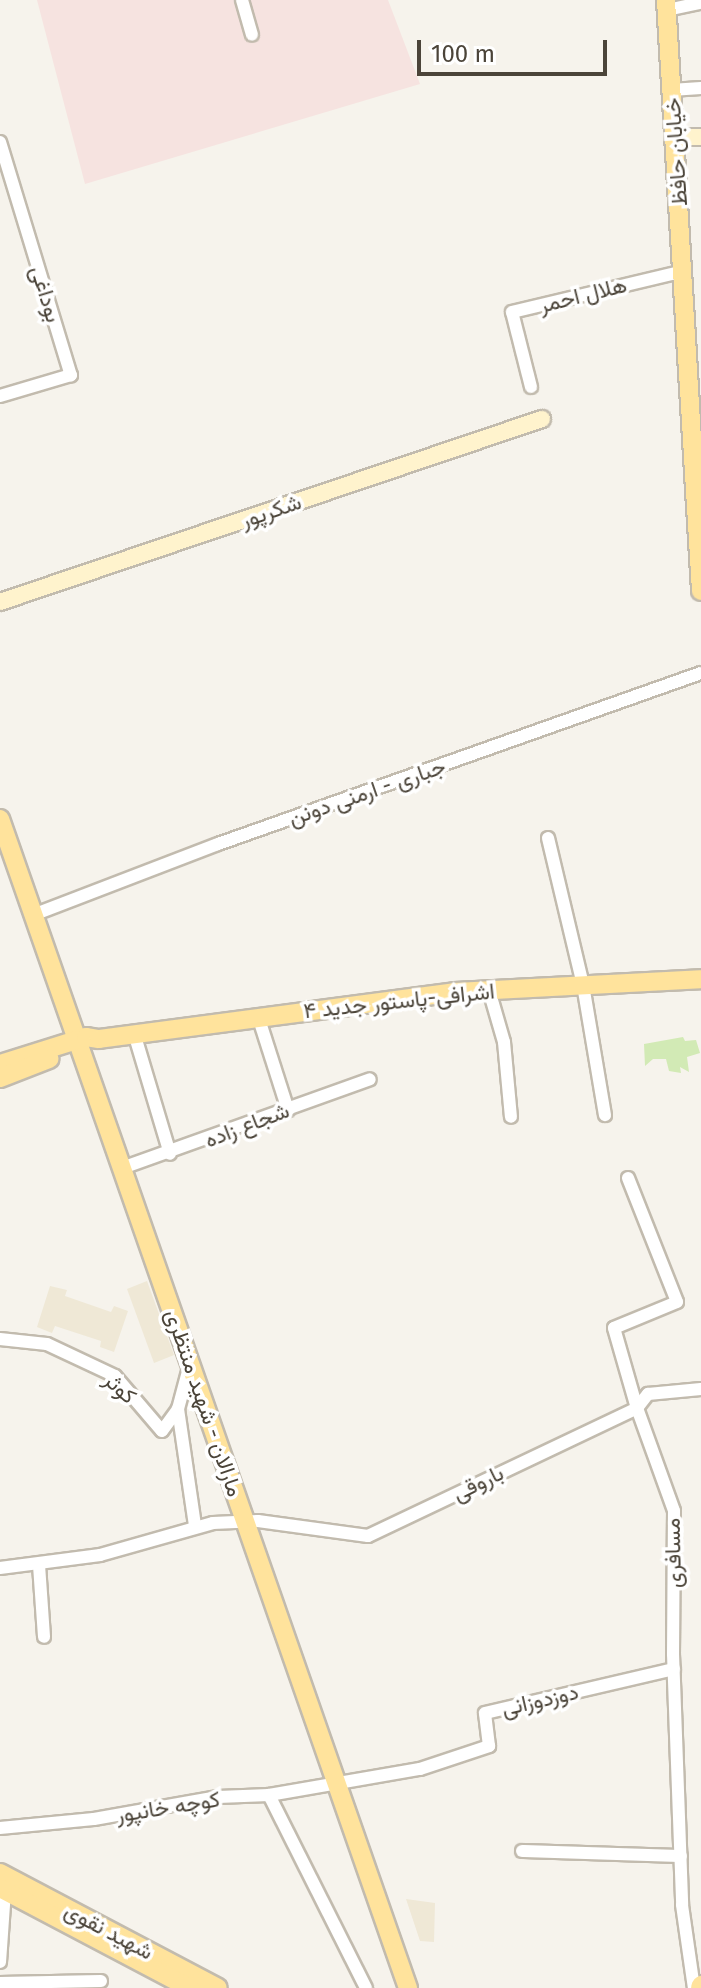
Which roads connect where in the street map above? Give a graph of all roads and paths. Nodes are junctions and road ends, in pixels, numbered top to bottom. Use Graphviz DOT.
graph roads {
  1 [pos="242,0"];
  2 [pos="701,3"];
  3 [pos="666,5"];
  4 [pos="252,35"];
  5 [pos="701,88"];
  6 [pos="671,90"];
  7 [pos="674,137"];
  8 [pos="701,137"];
  9 [pos="0,142"];
  10 [pos="684,271"];
  11 [pos="531,387"];
  12 [pos="0,396"];
  13 [pos="542,419"];
  14 [pos="701,591"];
  15 [pos="0,602"];
  16 [pos="701,673"];
  17 [pos="0,819"];
  18 [pos="548,838"];
  19 [pos="33,915"];
  20 [pos="701,979"];
  21 [pos="583,985"];
  22 [pos="489,990"];
  23 [pos="258,1016"];
  24 [pos="134,1033"];
  25 [pos="78,1043"];
  26 [pos="0,1064"];
  27 [pos="0,1078"];
  28 [pos="370,1079"];
  29 [pos="288,1110"];
  30 [pos="605,1115"];
  31 [pos="511,1117"];
  32 [pos="170,1154"];
  33 [pos="122,1168"];
  34 [pos="628,1178"];
  35 [pos="0,1339"];
  36 [pos="190,1364"];
  37 [pos="701,1389"];
  38 [pos="637,1408"];
  39 [pos="178,1409"];
  40 [pos="245,1522"];
  41 [pos="195,1526"];
  42 [pos="39,1565"];
  43 [pos="0,1568"];
  44 [pos="44,1637"];
  45 [pos="674,1669"];
  46 [pos="343,1784"];
  47 [pos="269,1795"];
  48 [pos="0,1828"];
  49 [pos="522,1851"];
  50 [pos="681,1856"];
  51 [pos="2,1884"];
  52 [pos="0,1962"];
  53 [pos="101,1981"];
  54 [pos="0,1983"];
  55 [pos="190,1988"];
  56 [pos="218,1988"];
  57 [pos="366,1988"];
  58 [pos="408,1988"];
  59 [pos="694,1988"];
  1 -- 4 [label="street"];
  2 -- 3 [label="street"];
  3 -- 6 [label="main road, خیابان حافظ"];
  5 -- 6 [label="street"];
  6 -- 7 [label="main road, خیابان حافظ"];
  7 -- 8 [label="street"];
  7 -- 10 [label="main road, خیابان حافظ"];
  9 -- 12 [label="street, بوداغی"];
  10 -- 11 [label="street, هلال احمر"];
  10 -- 14 [label="main road, خیابان حافظ"];
  13 -- 15 [label="street, شکرپور"];
  16 -- 19 [label="street, جباری - ارمنی دونن"];
  17 -- 19 [label="main road, مارالان - شهید منتظری"];
  18 -- 21 [label="street"];
  19 -- 25 [label="main road, مارالان - شهید منتظری"];
  20 -- 21 [label="main road, اشرافی-پاستور جدید ۴"];
  21 -- 22 [label="main road, اشرافی-پاستور جدید ۴"];
  21 -- 30 [label="street"];
  22 -- 23 [label="main road, اشرافی-پاستور جدید ۴"];
  22 -- 31 [label="street"];
  23 -- 24 [label="main road, اشرافی-پاستور جدید ۴"];
  23 -- 29 [label="street"];
  24 -- 25 [label="main road, اشرافی-پاستور جدید ۴"];
  24 -- 32 [label="street"];
  25 -- 26 [label="main road"];
  25 -- 27 [label="main road"];
  25 -- 33 [label="main road, مارالان - شهید منتظری"];
  28 -- 29 [label="street, شجاع زاده"];
  29 -- 32 [label="street, شجاع زاده"];
  32 -- 33 [label="street, شجاع زاده"];
  33 -- 36 [label="main road, مارالان - شهید منتظری"];
  34 -- 38 [label="street, مسافری"];
  35 -- 39 [label="street, کوثر"];
  36 -- 39 [label="street"];
  36 -- 40 [label="main road, مارالان - شهید منتظری"];
  37 -- 38 [label="street, باروقی"];
  38 -- 40 [label="street, باروقی"];
  38 -- 45 [label="street, مسافری"];
  39 -- 41 [label="street"];
  40 -- 41 [label="street, باروقی"];
  40 -- 46 [label="main road, مارالان - شهید منتظری"];
  41 -- 42 [label="street, باروقی"];
  42 -- 43 [label="street, باروقی"];
  42 -- 44 [label="street"];
  45 -- 46 [label="street, دوزدوزانی"];
  45 -- 50 [label="street, مسافری"];
  46 -- 47 [label="street, کوچه خانپور"];
  46 -- 58 [label="main road, مارالان - شهید منتظری"];
  47 -- 48 [label="street, کوچه خانپور"];
  47 -- 57 [label="street"];
  49 -- 50 [label="street"];
  50 -- 59 [label="street, مسافری"];
  51 -- 52 [label="street"];
  51 -- 55 [label="main road, شهید نقوی"];
  51 -- 56 [label="main road, شهید نقوی"];
  53 -- 54 [label="street"];
}
